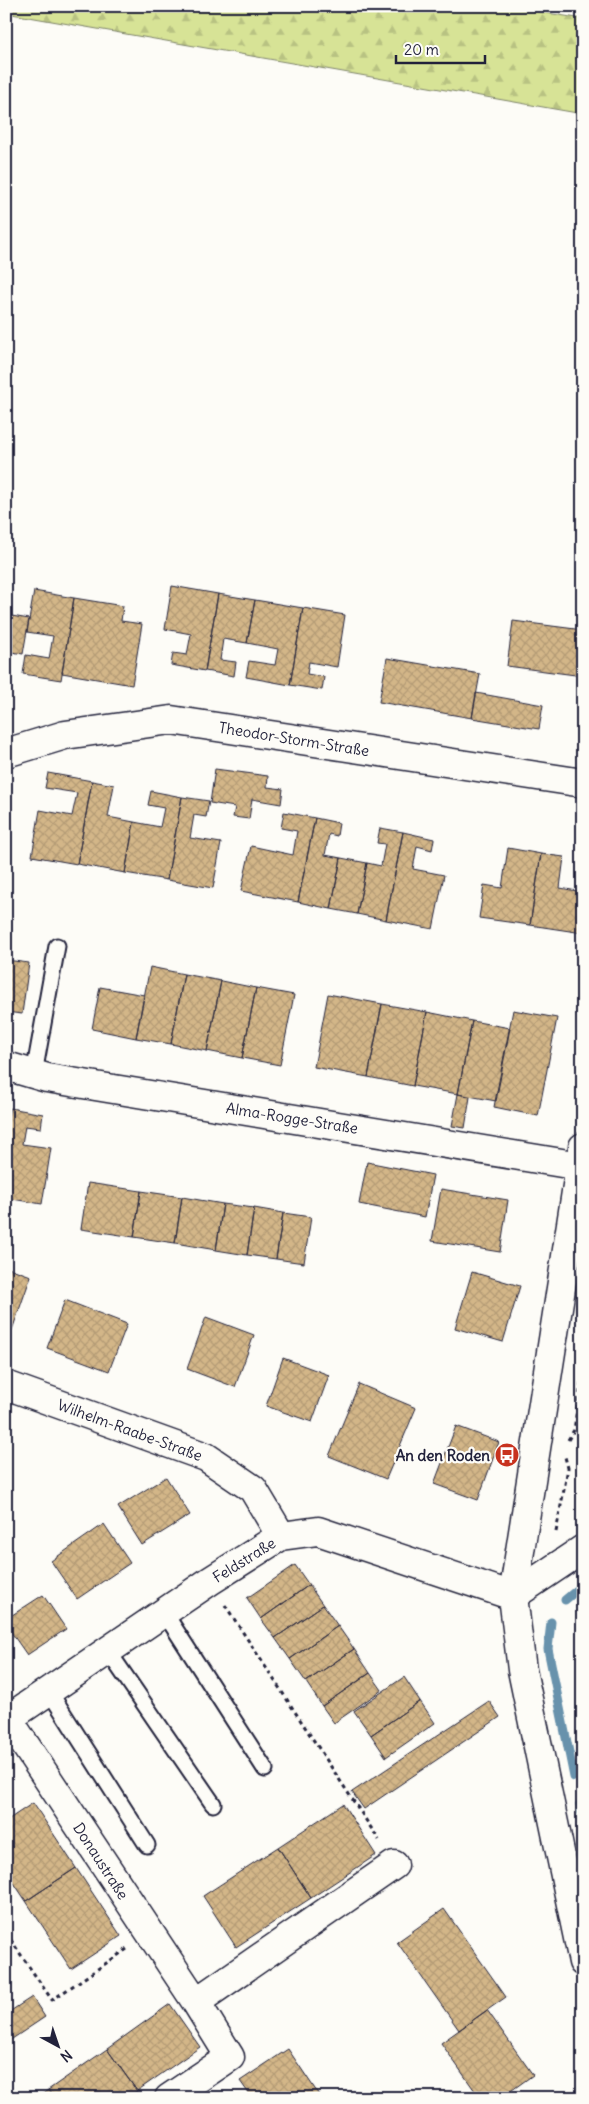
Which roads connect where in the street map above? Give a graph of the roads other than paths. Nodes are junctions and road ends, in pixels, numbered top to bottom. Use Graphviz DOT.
graph roads {
  1 [pos="6,753"];
  2 [pos="583,783"];
  3 [pos="57,946"];
  4 [pos="6,1066"];
  5 [pos="34,1074"];
  6 [pos="581,1156"];
  7 [pos="6,1385"];
  8 [pos="281,1536"];
  9 [pos="583,1549"];
  10 [pos="513,1596"];
  11 [pos="164,1612"];
  12 [pos="108,1651"];
  13 [pos="49,1691"];
  14 [pos="7,1720"];
  15 [pos="266,1769"];
  16 [pos="213,1804"];
  17 [pos="147,1845"];
  18 [pos="394,1865"];
  19 [pos="583,1962"];
  20 [pos="196,2002"];
  21 [pos="169,2098"];
  1 -- 2 [label="street, Theodor-Storm-Straße"];
  3 -- 5 [label="lane"];
  4 -- 5 [label="street, Alma-Rogge-Straße"];
  5 -- 6 [label="street, Alma-Rogge-Straße"];
  6 -- 10 [label="street"];
  7 -- 8 [label="street, Wilhelm-Raabe-Straße"];
  8 -- 10 [label="street, Feldstraße"];
  8 -- 11 [label="street, Feldstraße"];
  9 -- 10 [label="street"];
  10 -- 19 [label="street"];
  11 -- 12 [label="street, Feldstraße"];
  11 -- 15 [label="lane"];
  12 -- 13 [label="street, Feldstraße"];
  12 -- 16 [label="lane"];
  13 -- 14 [label="street, Feldstraße"];
  13 -- 17 [label="lane"];
  14 -- 20 [label="street, Donaustraße"];
  18 -- 20 [label="street"];
  20 -- 21 [label="street, Donaustraße"];
}
